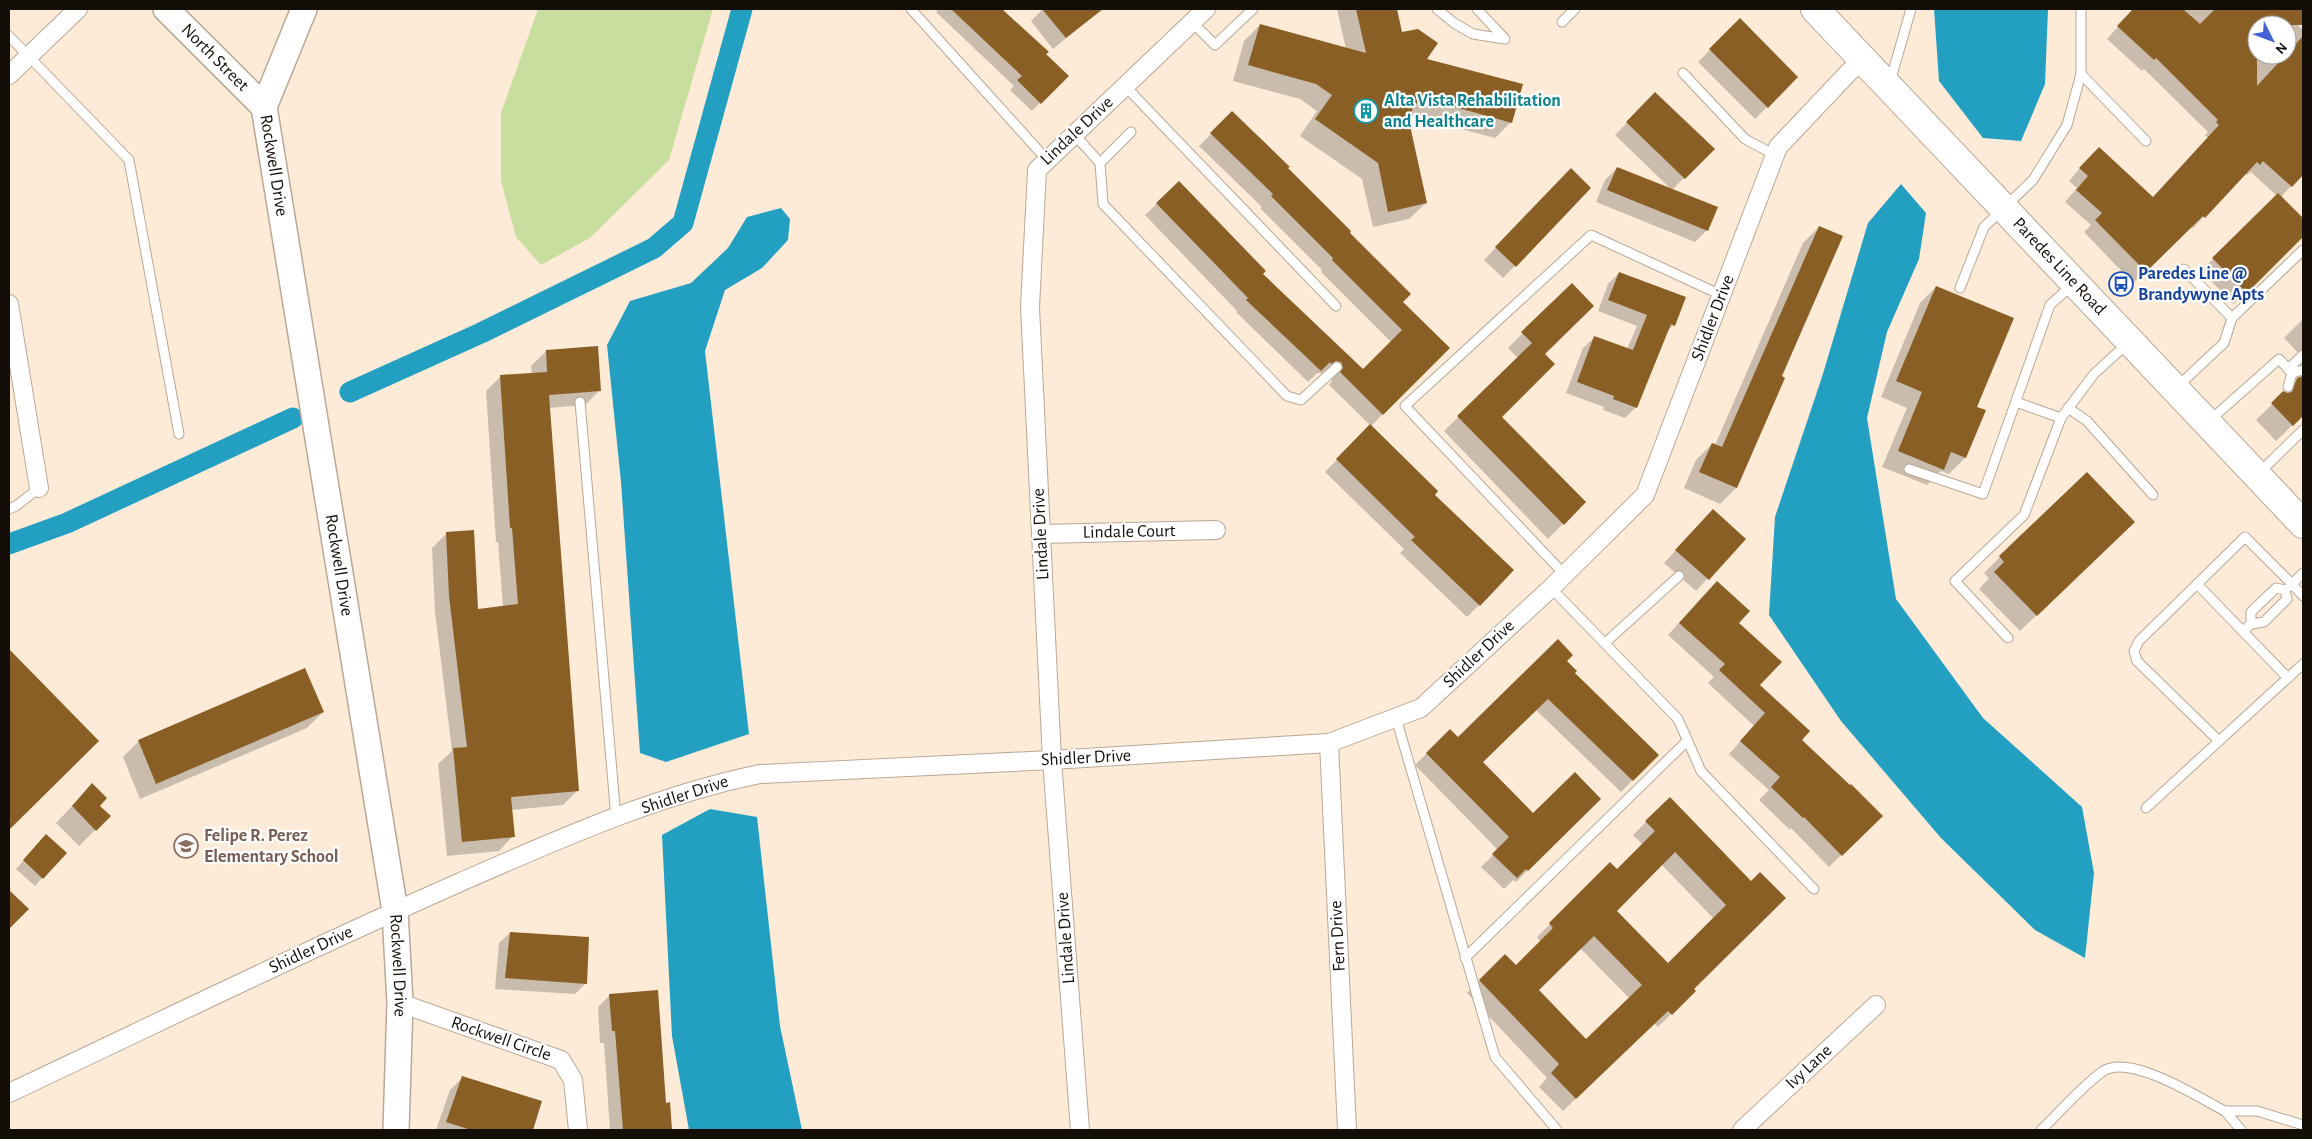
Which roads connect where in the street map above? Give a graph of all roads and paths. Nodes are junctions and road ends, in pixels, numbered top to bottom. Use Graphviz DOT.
graph roads {
  1 [pos="78,9"];
  2 [pos="166,9"];
  3 [pos="304,9"];
  4 [pos="911,9"];
  5 [pos="1206,9"];
  6 [pos="1253,9"];
  7 [pos="1437,9"];
  8 [pos="1477,9"];
  9 [pos="1574,9"];
  10 [pos="1815,9"];
  11 [pos="1911,9"];
  12 [pos="2081,9"];
  13 [pos="1192,22"];
  14 [pos="1562,22"];
  15 [pos="9,36"];
  16 [pos="29,56"];
  17 [pos="1863,60"];
  18 [pos="1683,73"];
  19 [pos="2081,74"];
  20 [pos="9,75"];
  21 [pos="1125,86"];
  22 [pos="1888,87"];
  23 [pos="264,107"];
  24 [pos="1131,132"];
  25 [pos="1074,134"];
  26 [pos="2146,141"];
  27 [pos="1775,155"];
  28 [pos="1047,160"];
  29 [pos="1100,163"];
  30 [pos="2004,207"];
  31 [pos="2303,250"];
  32 [pos="2184,269"];
  33 [pos="2074,282"];
  34 [pos="1960,288"];
  35 [pos="1721,295"];
  36 [pos="9,304"];
  37 [pos="1336,306"];
  38 [pos="2232,318"];
  39 [pos="2130,341"];
  40 [pos="2303,355"];
  41 [pos="1337,367"];
  42 [pos="2303,370"];
  43 [pos="2290,371"];
  44 [pos="2288,387"];
  45 [pos="2176,388"];
  46 [pos="580,402"];
  47 [pos="2016,402"];
  48 [pos="2068,408"];
  49 [pos="2061,418"];
  50 [pos="2208,422"];
  51 [pos="2303,430"];
  52 [pos="179,434"];
  53 [pos="1909,469"];
  54 [pos="2258,475"];
  55 [pos="39,488"];
  56 [pos="2153,495"];
  57 [pos="9,509"];
  58 [pos="2303,524"];
  59 [pos="1216,530"];
  60 [pos="1041,534"];
  61 [pos="2303,573"];
  62 [pos="1564,574"];
  63 [pos="1679,576"];
  64 [pos="2197,584"];
  65 [pos="2289,587"];
  66 [pos="1551,588"];
  67 [pos="2303,596"];
  68 [pos="2250,624"];
  69 [pos="2243,631"];
  70 [pos="2008,638"];
  71 [pos="1605,643"];
  72 [pos="2303,664"];
  73 [pos="2288,678"];
  74 [pos="1396,718"];
  75 [pos="1687,741"];
  76 [pos="2219,741"];
  77 [pos="1329,743"];
  78 [pos="1052,760"];
  79 [pos="2146,808"];
  80 [pos="616,818"];
  81 [pos="1814,889"];
  82 [pos="395,911"];
  83 [pos="1465,958"];
  84 [pos="400,1004"];
  85 [pos="1876,1004"];
  86 [pos="9,1093"];
  87 [pos="2225,1112"];
  88 [pos="2303,1125"];
  89 [pos="396,1130"];
  90 [pos="578,1130"];
  91 [pos="1080,1130"];
  92 [pos="1347,1130"];
  93 [pos="1557,1130"];
  94 [pos="1742,1130"];
  95 [pos="2041,1130"];
  96 [pos="2241,1130"];
  1 -- 16 [label="street"];
  2 -- 23 [label="street, North Street"];
  3 -- 23 [label="street, Rockwell Drive"];
  4 -- 28 [label="lane"];
  5 -- 13 [label="street, Lindale Drive"];
  6 -- 13 [label="lane"];
  7 -- 8 [label="lane"];
  9 -- 14 [label="lane"];
  10 -- 17 [label="main road, Paredes Line Road"];
  11 -- 22 [label="lane"];
  12 -- 19 [label="lane"];
  13 -- 21 [label="street, Lindale Drive"];
  15 -- 16 [label="lane"];
  16 -- 20 [label="street"];
  16 -- 52 [label="lane"];
  17 -- 22 [label="main road, Paredes Line Road"];
  17 -- 27 [label="street, Shidler Drive"];
  18 -- 27 [label="lane"];
  19 -- 26 [label="lane"];
  19 -- 30 [label="lane"];
  21 -- 25 [label="street, Lindale Drive"];
  21 -- 37 [label="lane"];
  22 -- 30 [label="main road, Paredes Line Road"];
  23 -- 82 [label="street, Rockwell Drive"];
  24 -- 29 [label="lane"];
  25 -- 28 [label="street, Lindale Drive"];
  25 -- 29 [label="lane"];
  27 -- 35 [label="street, Shidler Drive"];
  28 -- 60 [label="street, Lindale Drive"];
  29 -- 41 [label="lane"];
  30 -- 33 [label="main road, Paredes Line Road"];
  30 -- 34 [label="lane"];
  31 -- 38 [label="lane"];
  32 -- 38 [label="lane"];
  33 -- 39 [label="main road, Paredes Line Road"];
  33 -- 47 [label="lane"];
  35 -- 62 [label="street, Shidler Drive"];
  35 -- 62 [label="lane"];
  36 -- 55 [label="street"];
  38 -- 45 [label="lane"];
  39 -- 45 [label="main road, Paredes Line Road"];
  39 -- 48 [label="lane"];
  40 -- 43 [label="lane"];
  42 -- 43 [label="lane"];
  43 -- 44 [label="lane"];
  43 -- 50 [label="lane"];
  45 -- 50 [label="main road, Paredes Line Road"];
  46 -- 80 [label="lane"];
  47 -- 49 [label="lane"];
  47 -- 53 [label="lane"];
  48 -- 49 [label="lane"];
  48 -- 56 [label="lane"];
  49 -- 70 [label="lane"];
  50 -- 54 [label="main road, Paredes Line Road"];
  51 -- 54 [label="lane"];
  54 -- 58 [label="main road, Paredes Line Road"];
  55 -- 57 [label="lane"];
  59 -- 60 [label="street, Lindale Court"];
  60 -- 78 [label="street, Lindale Drive"];
  61 -- 65 [label="lane"];
  62 -- 66 [label="street, Shidler Drive"];
  63 -- 71 [label="lane"];
  64 -- 65 [label="lane"];
  64 -- 69 [label="lane"];
  64 -- 76 [label="lane"];
  65 -- 67 [label="lane"];
  65 -- 68 [label="lane"];
  65 -- 68 [label="lane"];
  66 -- 71 [label="lane"];
  66 -- 74 [label="street, Shidler Drive"];
  68 -- 69 [label="lane"];
  69 -- 73 [label="lane"];
  71 -- 75 [label="lane"];
  72 -- 73 [label="lane"];
  73 -- 76 [label="lane"];
  74 -- 77 [label="street, Shidler Drive"];
  74 -- 83 [label="lane"];
  75 -- 81 [label="lane"];
  75 -- 83 [label="lane"];
  76 -- 79 [label="lane"];
  77 -- 78 [label="street, Shidler Drive"];
  77 -- 92 [label="street, Fern Drive"];
  78 -- 80 [label="street, Shidler Drive"];
  78 -- 91 [label="street, Lindale Drive"];
  80 -- 82 [label="street, Shidler Drive"];
  82 -- 84 [label="street, Rockwell Drive"];
  82 -- 86 [label="street, Shidler Drive"];
  83 -- 93 [label="lane"];
  84 -- 89 [label="street, Rockwell Drive"];
  84 -- 90 [label="street, Rockwell Circle"];
  85 -- 94 [label="street, Ivy Lane"];
  87 -- 88 [label="lane"];
  87 -- 95 [label="lane"];
  87 -- 96 [label="lane"];
}
